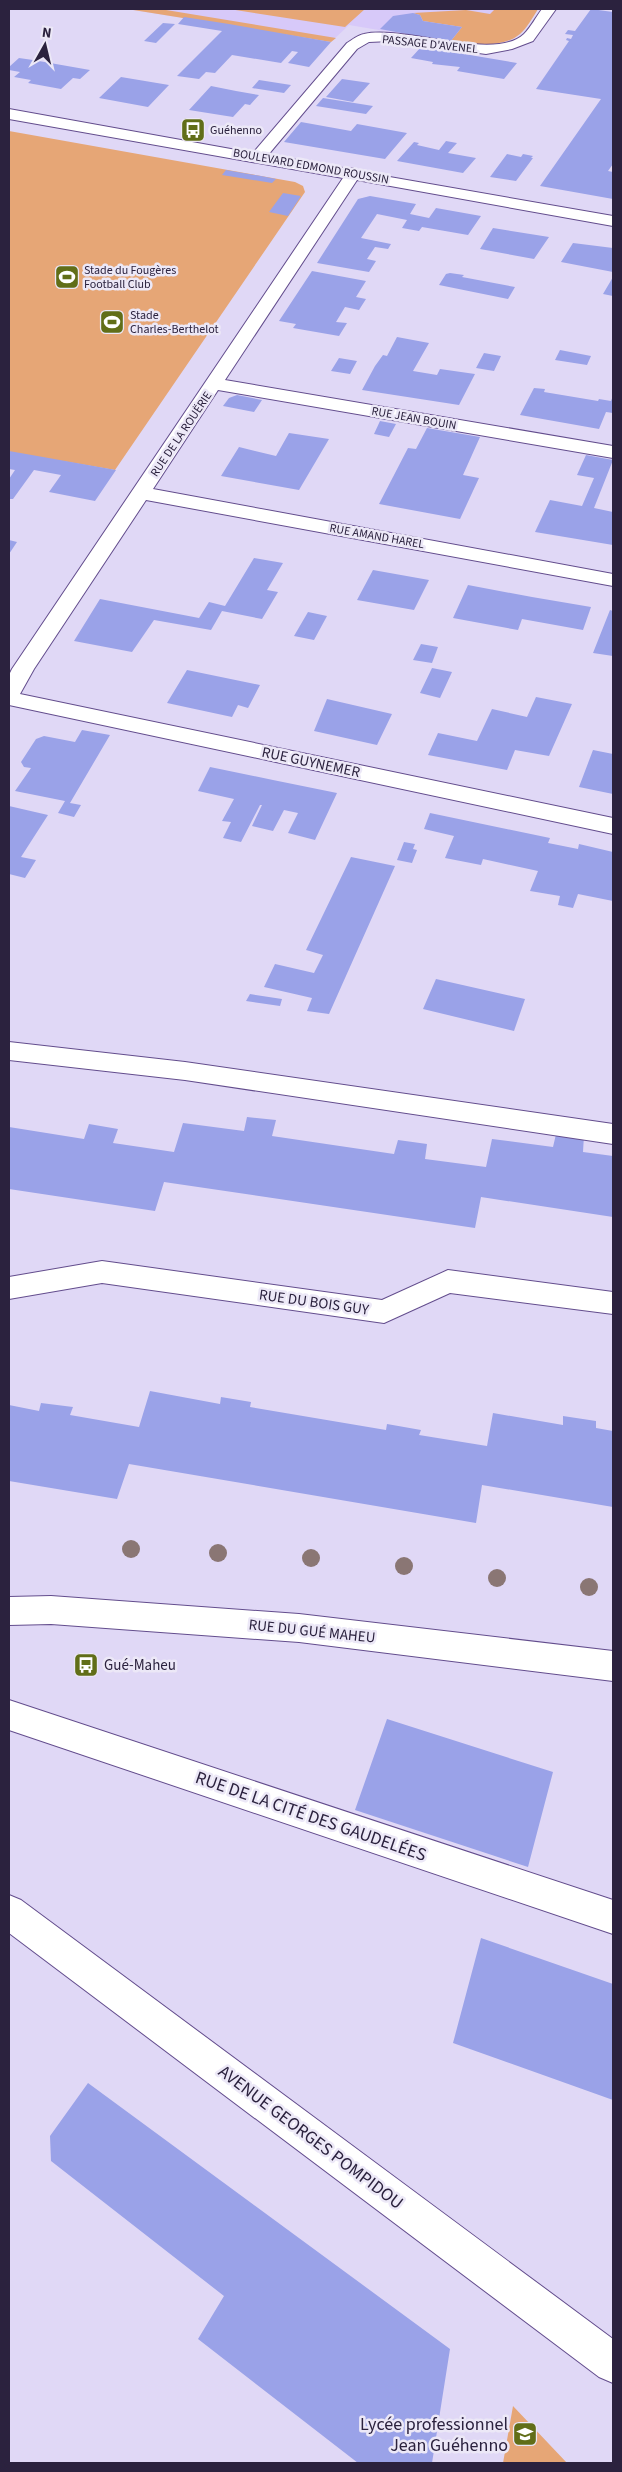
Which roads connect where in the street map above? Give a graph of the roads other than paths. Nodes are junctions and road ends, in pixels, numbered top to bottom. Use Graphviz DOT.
graph roads {
  1 [pos="549,9"];
  2 [pos="9,114"];
  3 [pos="258,157"];
  4 [pos="354,173"];
  5 [pos="613,220"];
  6 [pos="215,384"];
  7 [pos="613,452"];
  8 [pos="142,493"];
  9 [pos="613,580"];
  10 [pos="16,667"];
  11 [pos="9,696"];
  12 [pos="613,826"];
  13 [pos="9,1052"];
  14 [pos="613,1134"];
  15 [pos="9,1288"];
  16 [pos="613,1303"];
  17 [pos="9,1611"];
  18 [pos="613,1666"];
  19 [pos="9,1715"];
  20 [pos="9,1912"];
  21 [pos="613,1918"];
  22 [pos="613,2363"];
  1 -- 3 [label="street, PASSAGE D'AVENEL"];
  2 -- 3 [label="street, BOULEVARD EDMOND ROUSSIN"];
  3 -- 4 [label="street, BOULEVARD EDMOND ROUSSIN"];
  4 -- 5 [label="street, BOULEVARD EDMOND ROUSSIN"];
  4 -- 6 [label="street, RUE DE LA ROUËRIE"];
  6 -- 7 [label="street, RUE JEAN BOUIN"];
  6 -- 8 [label="street, RUE DE LA ROUËRIE"];
  8 -- 9 [label="street, RUE AMAND HAREL"];
  8 -- 10 [label="street, RUE DE LA ROUËRIE"];
  10 -- 11 [label="street, RUE DE LA ROUËRIE"];
  11 -- 12 [label="street, RUE GUYNEMER"];
  13 -- 14 [label="street"];
  15 -- 16 [label="street, RUE DU BOIS GUY"];
  17 -- 18 [label="street, RUE DU GUÉ MAHEU"];
  19 -- 21 [label="street, RUE DE LA CITÉ DES GAUDELÉES"];
  20 -- 22 [label="street, AVENUE GEORGES POMPIDOU"];
}
